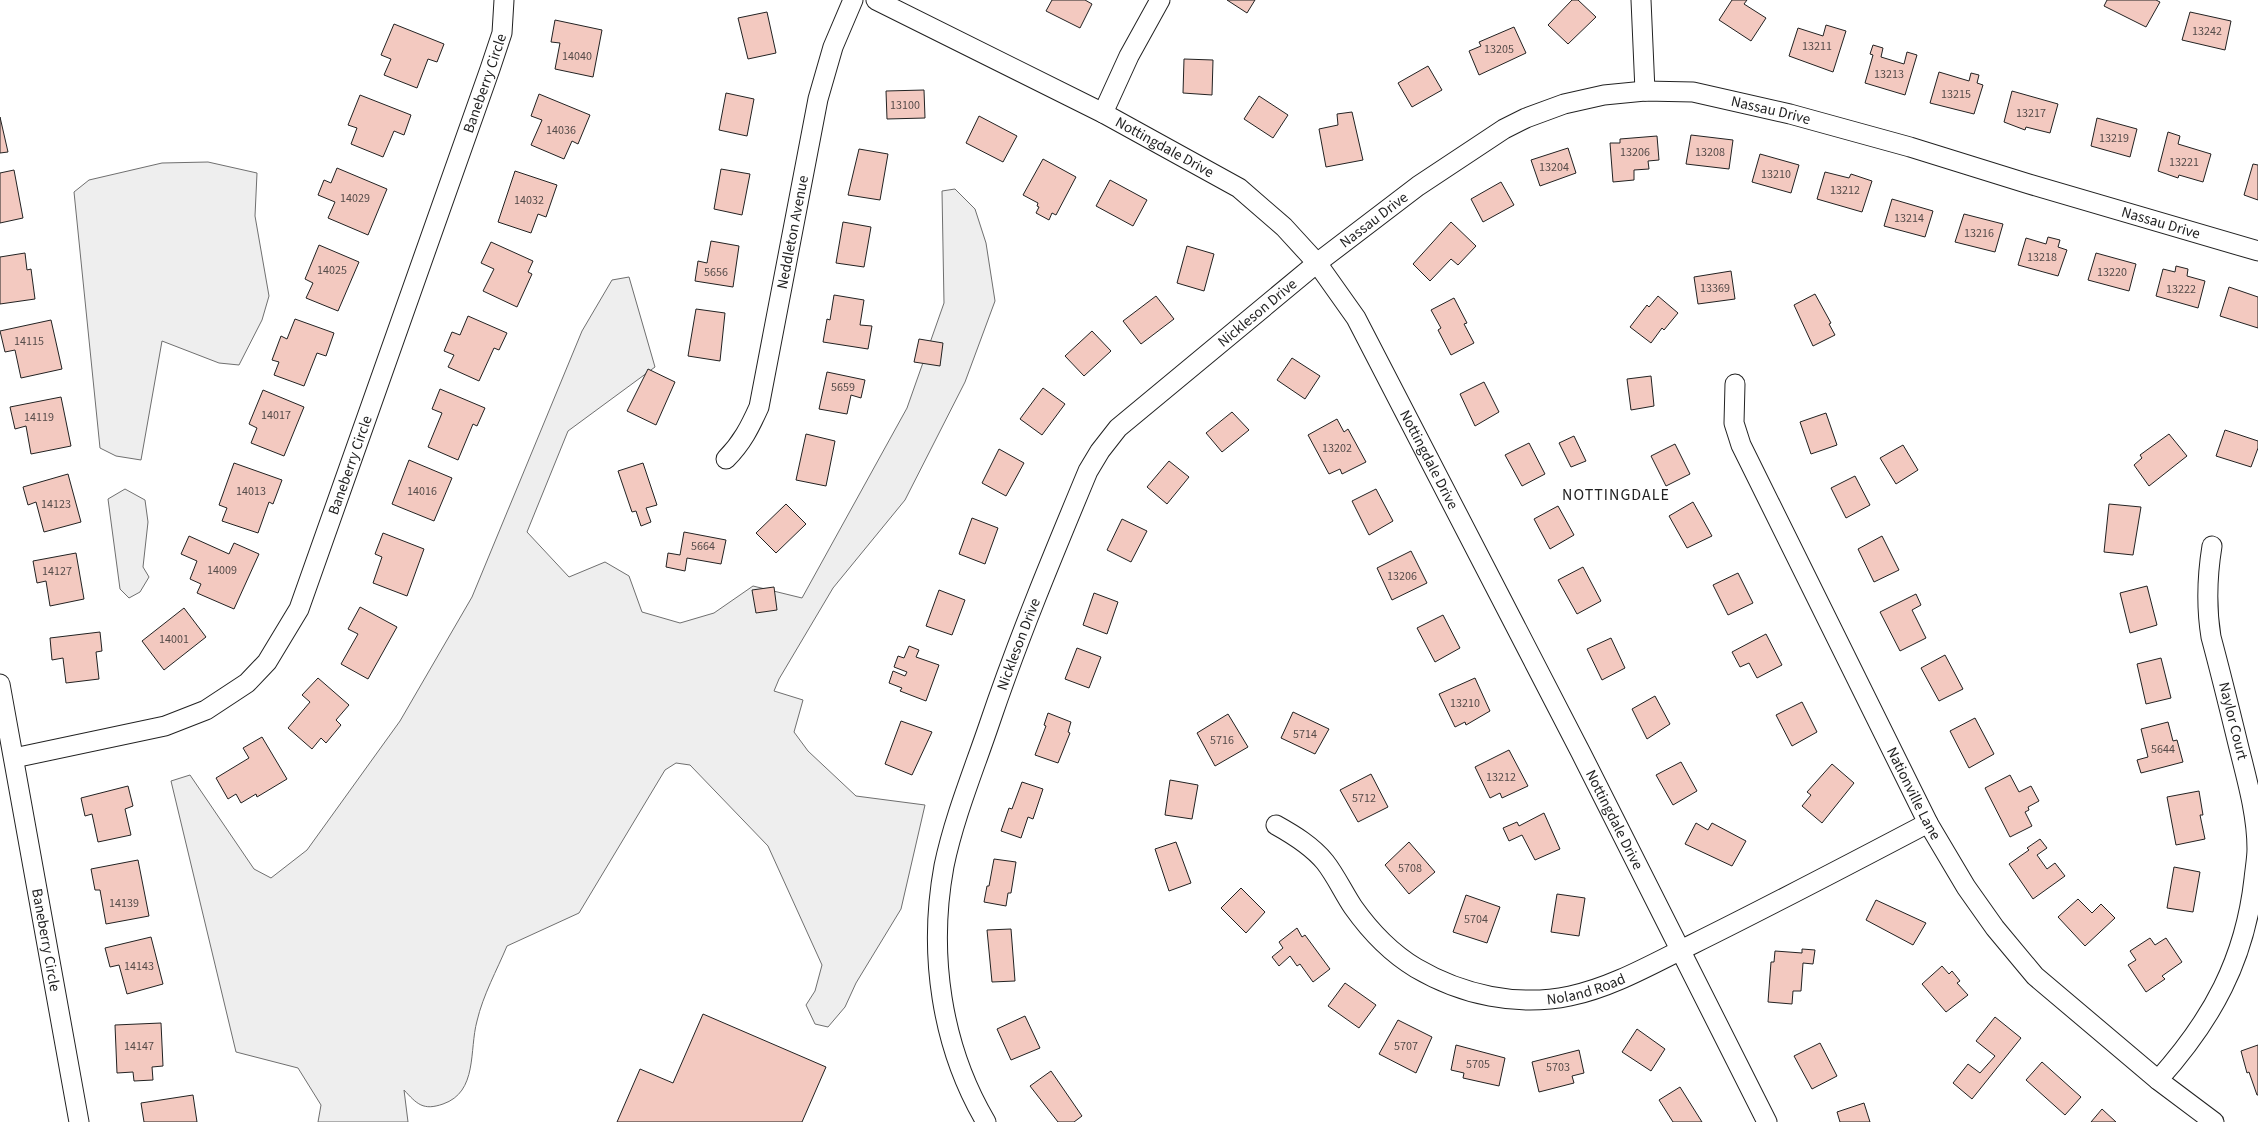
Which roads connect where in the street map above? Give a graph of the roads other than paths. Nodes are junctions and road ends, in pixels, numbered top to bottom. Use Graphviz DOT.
graph roads {
  1 [pos="504,0"];
  2 [pos="853,0"];
  3 [pos="876,0"];
  4 [pos="1160,0"];
  5 [pos="1641,0"];
  6 [pos="1645,90"];
  7 [pos="1104,113"];
  8 [pos="2258,251"];
  9 [pos="1316,263"];
  10 [pos="1735,384"];
  11 [pos="726,459"];
  12 [pos="2212,546"];
  13 [pos="0,684"];
  14 [pos="14,758"];
  15 [pos="1928,823"];
  16 [pos="1276,826"];
  17 [pos="1680,950"];
  18 [pos="2158,1080"];
  19 [pos="79,1122"];
  20 [pos="986,1122"];
  21 [pos="1767,1122"];
  22 [pos="2214,1122"];
  1 -- 14 [label="street, Baneberry Circle"];
  2 -- 11 [label="street, Neddleton Avenue"];
  3 -- 7 [label="street, Nottingdale Drive"];
  4 -- 7 [label="street"];
  5 -- 6 [label="street"];
  6 -- 8 [label="street, Nassau Drive"];
  6 -- 9 [label="street, Nassau Drive"];
  7 -- 9 [label="street, Nottingdale Drive"];
  9 -- 17 [label="street, Nottingdale Drive"];
  9 -- 20 [label="street, Nickleson Drive"];
  10 -- 15 [label="street, Nationville Lane"];
  12 -- 18 [label="street, Naylor Court"];
  13 -- 14 [label="street, Baneberry Circle"];
  14 -- 19 [label="street, Baneberry Circle"];
  15 -- 17 [label="street, Noland Road"];
  15 -- 18 [label="street, Nationville Lane"];
  16 -- 17 [label="street, Noland Road"];
  17 -- 21 [label="street, Nottingdale Drive"];
  18 -- 22 [label="street, Nationville Lane"];
}
